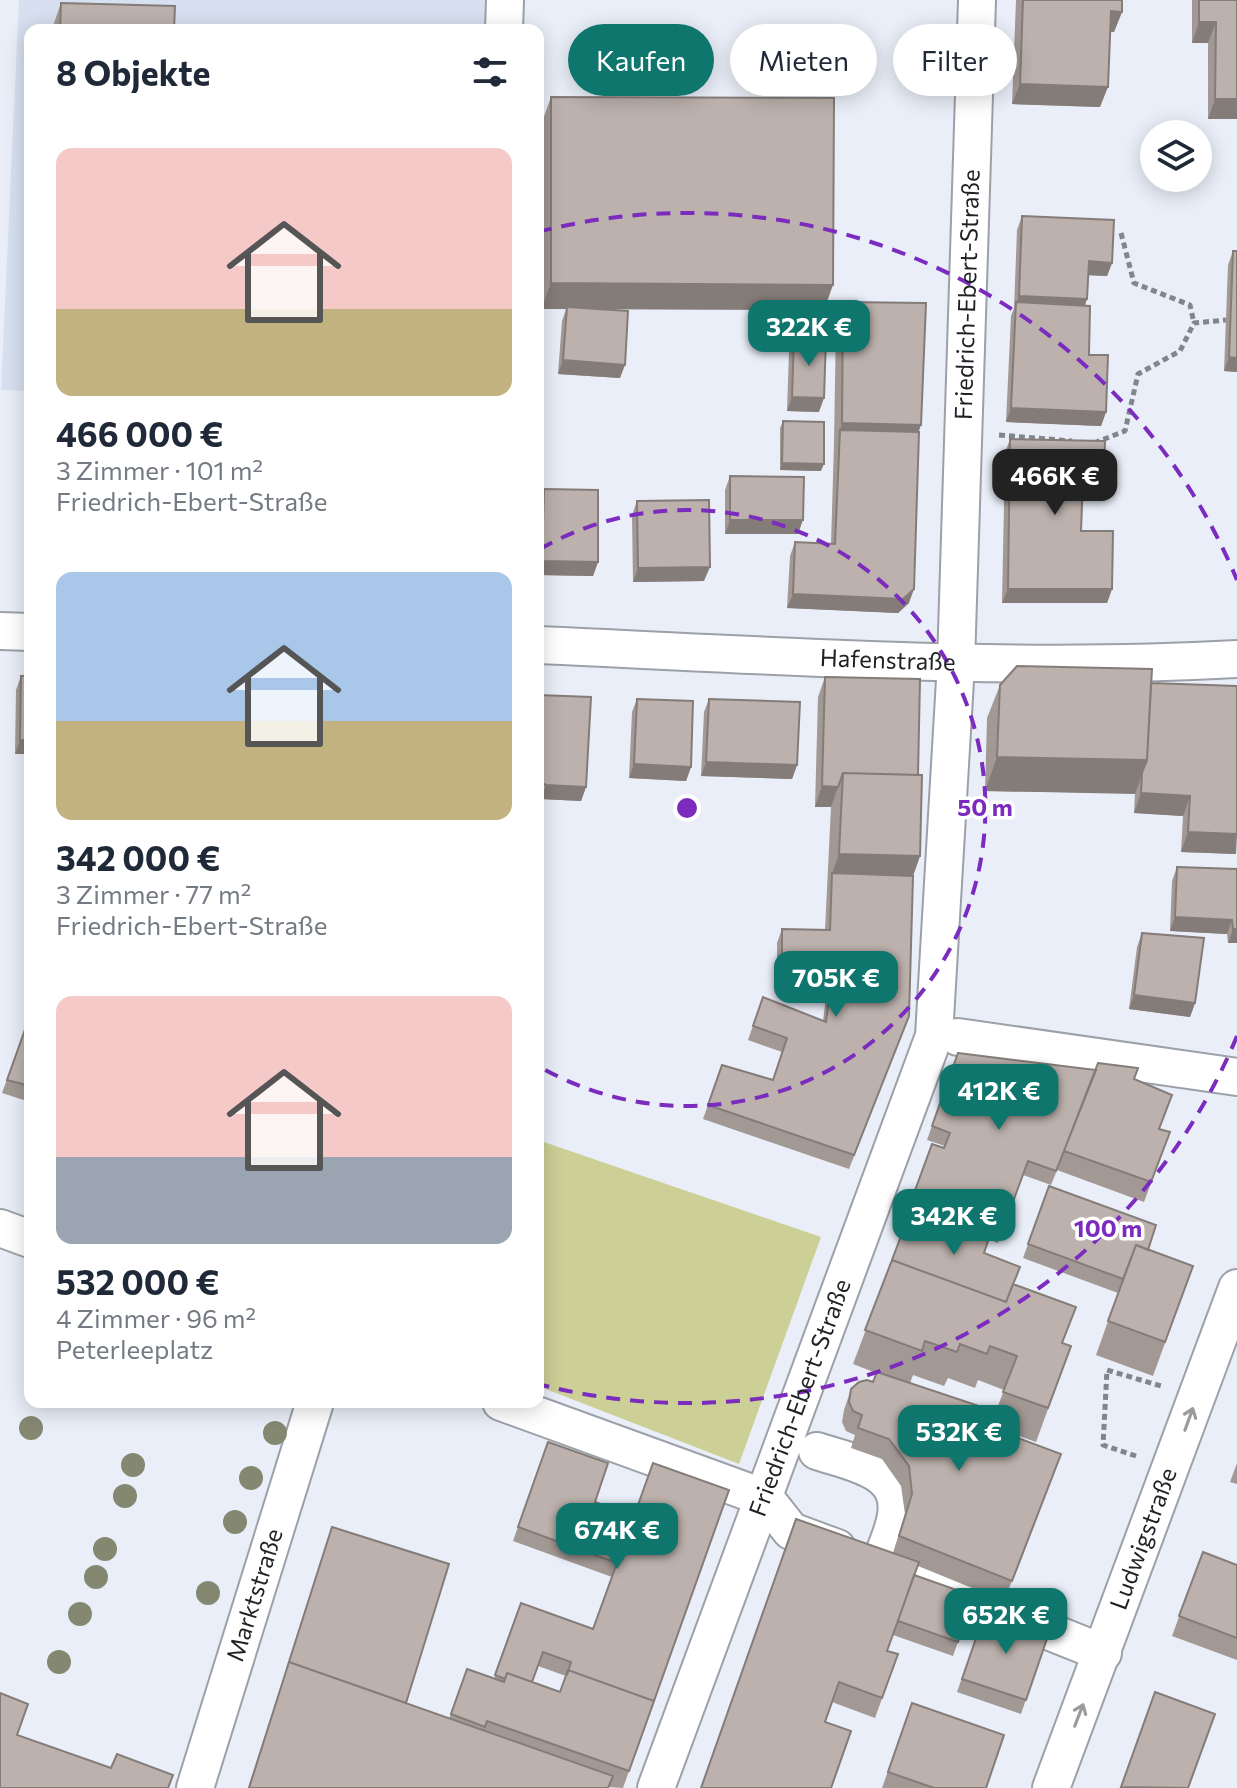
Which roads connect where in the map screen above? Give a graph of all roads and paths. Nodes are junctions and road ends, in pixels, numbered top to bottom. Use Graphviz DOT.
graph roads {
  1 [pos="505,0"];
  2 [pos="977,0"];
  3 [pos="504,24"];
  4 [pos="1121,233"];
  5 [pos="1226,320"];
  6 [pos="1194,323"];
  7 [pos="964,433"];
  8 [pos="0,631"];
  9 [pos="24,632"];
  10 [pos="544,645"];
  11 [pos="1237,659"];
  12 [pos="956,663"];
  13 [pos="958,1037"];
  14 [pos="1237,1077"];
  15 [pos="0,1228"];
  16 [pos="24,1237"];
  17 [pos="1237,1288"];
  18 [pos="1196,1401"];
  19 [pos="313,1408"];
  20 [pos="518,1408"];
  21 [pos="817,1451"];
  22 [pos="1171,1468"];
  23 [pos="765,1498"];
  24 [pos="880,1564"];
  25 [pos="1103,1653"];
  26 [pos="198,1779"];
  27 [pos="656,1788"];
  28 [pos="1051,1788"];
  1 -- 3 [label="street"];
  2 -- 7 [label="street, Friedrich-Ebert-Straße"];
  4 -- 6 [label="path"];
  5 -- 6 [label="path"];
  6 -- 7 [label="path"];
  7 -- 12 [label="street, Friedrich-Ebert-Straße"];
  8 -- 9 [label="street"];
  10 -- 12 [label="street, Hafenstraße"];
  11 -- 12 [label="street, Hafenstraße"];
  12 -- 23 [label="street, Friedrich-Ebert-Straße"];
  13 -- 14 [label="street"];
  15 -- 16 [label="street"];
  17 -- 18 [label="street, Ludwigstraße"];
  22 -- 18 [label="street, Ludwigstraße, one-way"];
  18 -- 22 [label="path"];
  19 -- 26 [label="street, Marktstraße"];
  20 -- 23 [label="street"];
  21 -- 24 [label="street"];
  22 -- 25 [label="street, Ludwigstraße"];
  23 -- 24 [label="street"];
  23 -- 27 [label="street, Friedrich-Ebert-Straße"];
  24 -- 25 [label="street"];
  28 -- 25 [label="street, Ludwigstraße, one-way"];
}
